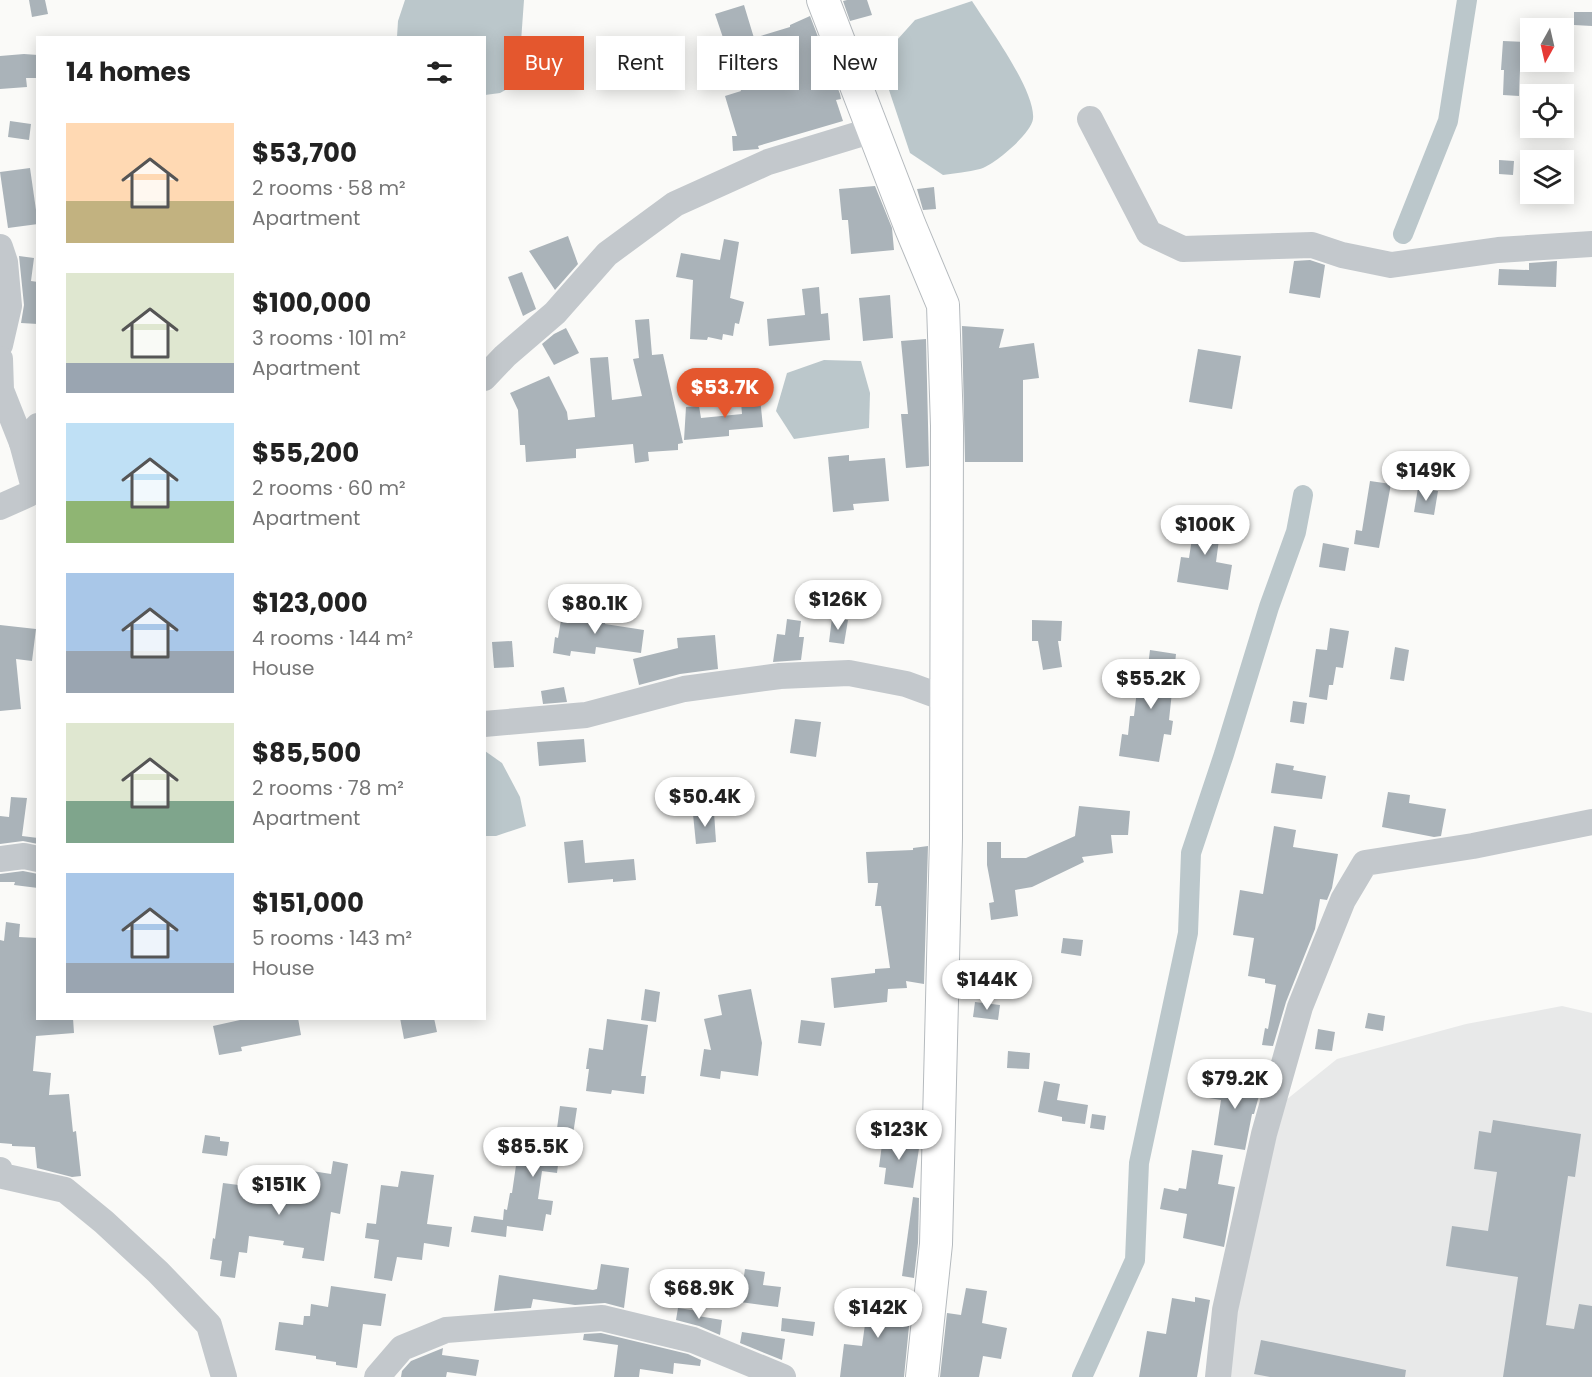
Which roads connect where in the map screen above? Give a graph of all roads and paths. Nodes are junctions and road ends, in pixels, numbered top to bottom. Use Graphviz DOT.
graph roads {
  1 [pos="823,0"];
  2 [pos="1089,119"];
  3 [pos="873,130"];
  4 [pos="1592,244"];
  5 [pos="0,247"];
  6 [pos="0,345"];
  7 [pos="0,359"];
  8 [pos="486,376"];
  9 [pos="30,434"];
  10 [pos="0,507"];
  11 [pos="947,699"];
  12 [pos="486,724"];
  13 [pos="1592,822"];
  14 [pos="0,859"];
  15 [pos="36,859"];
  16 [pos="0,1170"];
  17 [pos="224,1377"];
  18 [pos="377,1377"];
  19 [pos="783,1377"];
  20 [pos="922,1377"];
  21 [pos="1218,1377"];
  1 -- 3 [label="main road"];
  2 -- 4 [label="street"];
  3 -- 8 [label="street"];
  3 -- 11 [label="main road"];
  5 -- 6 [label="street"];
  7 -- 9 [label="street"];
  9 -- 10 [label="street"];
  11 -- 12 [label="street"];
  11 -- 20 [label="main road"];
  13 -- 21 [label="street"];
  14 -- 15 [label="street"];
  16 -- 17 [label="street"];
  18 -- 19 [label="street"];
}
